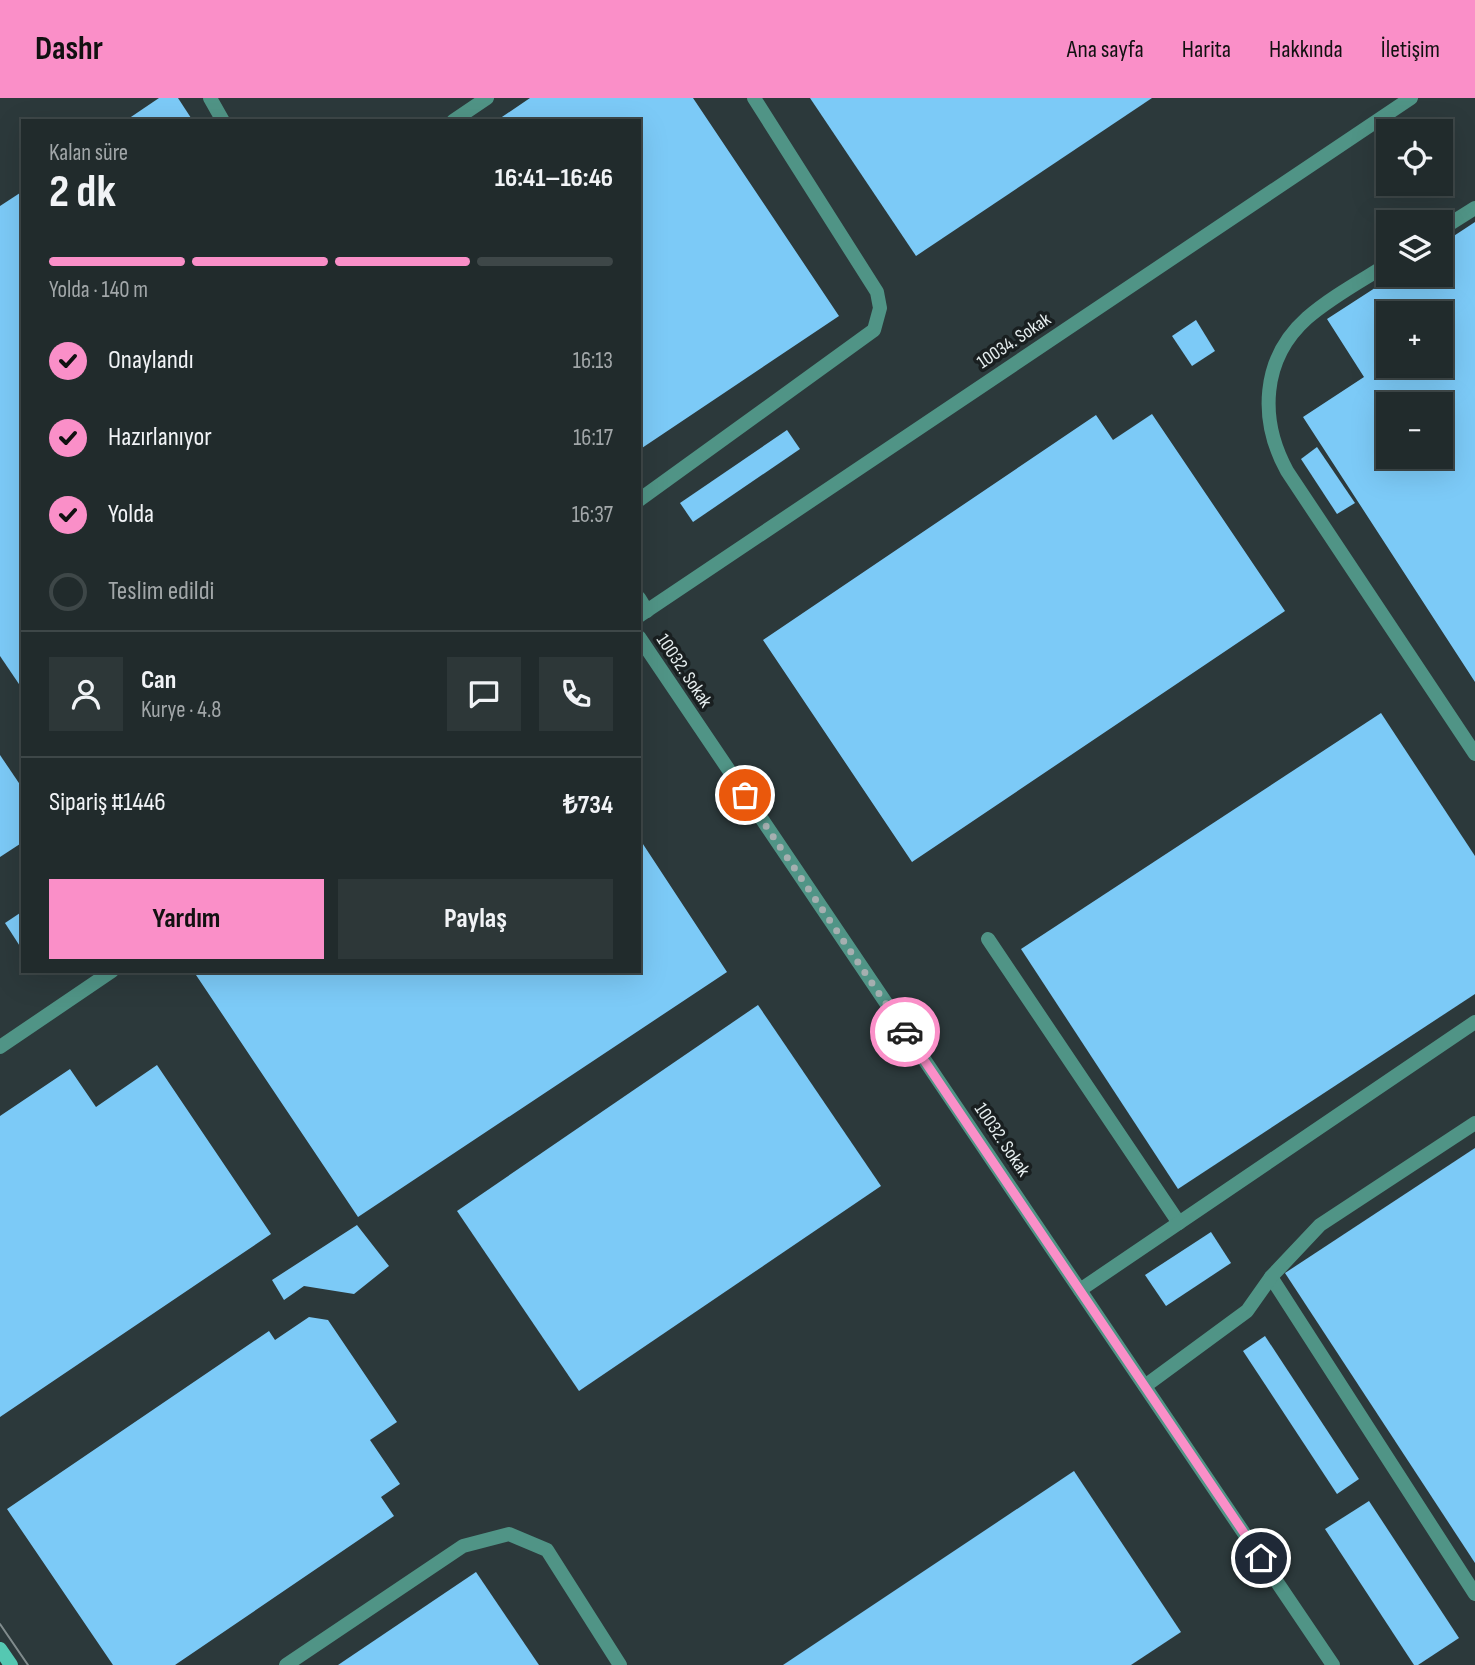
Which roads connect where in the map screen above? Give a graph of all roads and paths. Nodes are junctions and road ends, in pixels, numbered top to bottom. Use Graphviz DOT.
graph roads {
  1 [pos="209,98"];
  2 [pos="487,98"];
  3 [pos="754,98"];
  4 [pos="1410,98"];
  5 [pos="222,119"];
  6 [pos="456,119"];
  7 [pos="1475,208"];
  8 [pos="1453,222"];
  9 [pos="1376,272"];
  10 [pos="641,499"];
  11 [pos="641,608"];
  12 [pos="641,640"];
  13 [pos="1475,754"];
  14 [pos="988,939"];
  15 [pos="109,973"];
  16 [pos="1475,1022"];
  17 [pos="0,1047"];
  18 [pos="1475,1123"];
  19 [pos="1179,1223"];
  20 [pos="1271,1277"];
  21 [pos="1080,1290"];
  22 [pos="1145,1386"];
  23 [pos="1475,1594"];
  24 [pos="0,1649"];
  25 [pos="11,1665"];
  26 [pos="286,1665"];
  27 [pos="620,1665"];
  28 [pos="1333,1665"];
  1 -- 5 [label="street"];
  2 -- 6 [label="street"];
  3 -- 10 [label="street"];
  4 -- 11 [label="street, 10034. Sokak"];
  7 -- 8 [label="street"];
  9 -- 13 [label="street"];
  12 -- 21 [label="street, 10032. Sokak"];
  14 -- 19 [label="street"];
  15 -- 17 [label="street"];
  16 -- 19 [label="street"];
  18 -- 20 [label="street"];
  19 -- 21 [label="street"];
  20 -- 22 [label="street"];
  20 -- 23 [label="street"];
  21 -- 22 [label="street, 10032. Sokak"];
  22 -- 28 [label="street, 10032. Sokak"];
  24 -- 25 [label="street"];
  26 -- 27 [label="street"];
}
